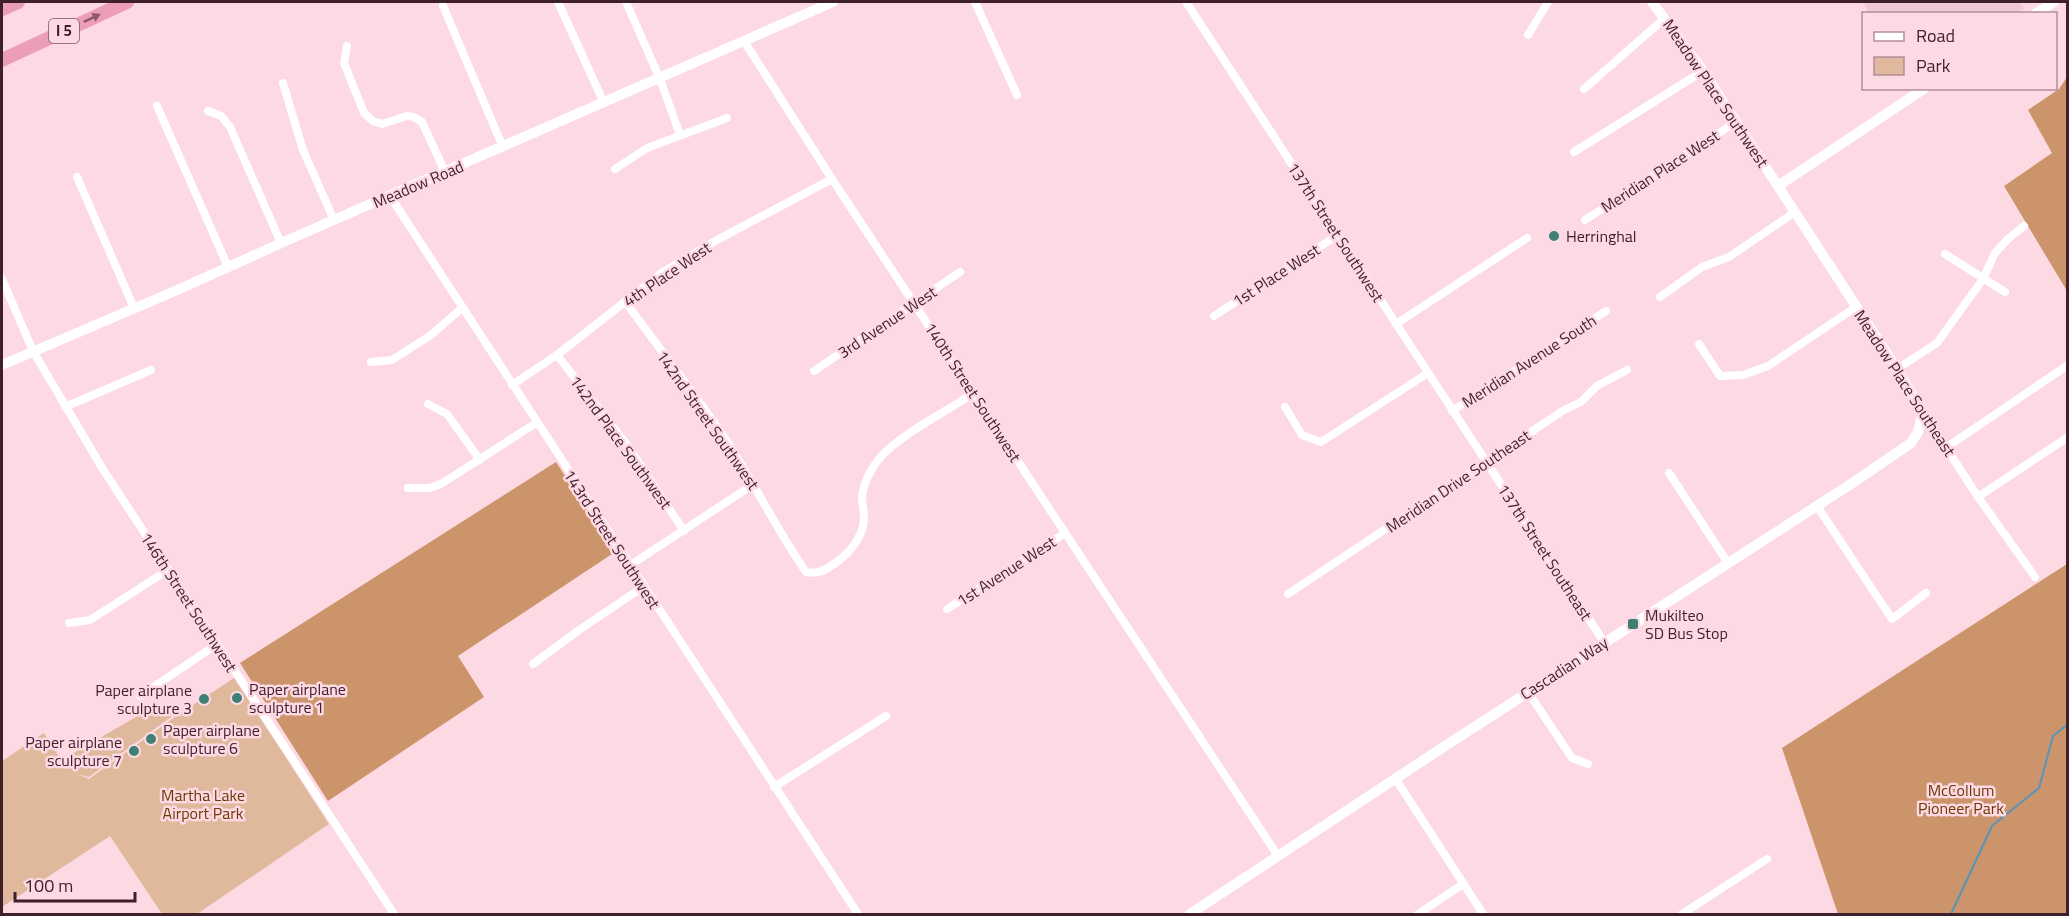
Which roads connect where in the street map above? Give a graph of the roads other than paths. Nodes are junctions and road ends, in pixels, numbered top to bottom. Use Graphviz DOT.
graph roads {
  1 [pos="18,2"];
  2 [pos="127,2"];
  3 [pos="558,2"];
  4 [pos="626,2"];
  5 [pos="834,2"];
  6 [pos="975,2"];
  7 [pos="1186,2"];
  8 [pos="1548,2"];
  9 [pos="1652,2"];
  10 [pos="2054,2"];
  11 [pos="443,6"];
  12 [pos="2,9"];
  13 [pos="2038,12"];
  14 [pos="1665,18"];
  15 [pos="1528,35"];
  16 [pos="744,41"];
  17 [pos="347,46"];
  18 [pos="2,60"];
  19 [pos="1703,71"];
  20 [pos="660,79"];
  21 [pos="283,83"];
  22 [pos="1584,89"];
  23 [pos="1923,90"];
  24 [pos="1017,95"];
  25 [pos="603,103"];
  26 [pos="157,105"];
  27 [pos="208,111"];
  28 [pos="727,118"];
  29 [pos="1736,122"];
  30 [pos="680,135"];
  31 [pos="503,147"];
  32 [pos="1574,152"];
  33 [pos="615,169"];
  34 [pos="445,172"];
  35 [pos="77,177"];
  36 [pos="832,179"];
  37 [pos="1778,186"];
  38 [pos="390,196"];
  39 [pos="1795,212"];
  40 [pos="334,220"];
  41 [pos="1584,220"];
  42 [pos="2024,226"];
  43 [pos="1338,235"];
  44 [pos="1527,238"];
  45 [pos="281,243"];
  46 [pos="1945,254"];
  47 [pos="228,267"];
  48 [pos="960,272"];
  49 [pos="2,279"];
  50 [pos="1983,279"];
  51 [pos="2005,292"];
  52 [pos="1660,297"];
  53 [pos="625,301"];
  54 [pos="915,304"];
  55 [pos="1856,307"];
  56 [pos="462,308"];
  57 [pos="134,309"];
  58 [pos="1606,310"];
  59 [pos="1214,316"];
  60 [pos="1396,324"];
  61 [pos="1699,344"];
  62 [pos="33,351"];
  63 [pos="557,355"];
  64 [pos="371,362"];
  65 [pos="2,365"];
  66 [pos="2067,365"];
  67 [pos="1897,369"];
  68 [pos="151,370"];
  69 [pos="814,370"];
  70 [pos="1627,370"];
  71 [pos="1428,373"];
  72 [pos="512,385"];
  73 [pos="974,393"];
  74 [pos="428,404"];
  75 [pos="1285,406"];
  76 [pos="65,407"];
  77 [pos="1452,411"];
  78 [pos="1923,412"];
  79 [pos="536,423"];
  80 [pos="2067,437"];
  81 [pos="1947,447"];
  82 [pos="480,460"];
  83 [pos="1486,463"];
  84 [pos="1669,472"];
  85 [pos="754,484"];
  86 [pos="408,488"];
  87 [pos="1978,496"];
  88 [pos="1817,507"];
  89 [pos="684,531"];
  90 [pos="1065,533"];
  91 [pos="1728,563"];
  92 [pos="629,566"];
  93 [pos="168,570"];
  94 [pos="2035,577"];
  95 [pos="643,587"];
  96 [pos="1926,593"];
  97 [pos="1288,594"];
  98 [pos="947,609"];
  99 [pos="69,623"];
  100 [pos="1604,642"];
  101 [pos="216,645"];
  102 [pos="533,664"];
  103 [pos="1528,692"];
  104 [pos="140,696"];
  105 [pos="886,716"];
  106 [pos="1588,764"];
  107 [pos="1395,778"];
  108 [pos="774,787"];
  109 [pos="1278,856"];
  110 [pos="1767,860"];
  111 [pos="1463,884"];
  112 [pos="394,915"];
  113 [pos="858,915"];
  114 [pos="1190,915"];
  115 [pos="1418,915"];
  116 [pos="1483,915"];
  117 [pos="1682,915"];
  1 -- 12 [label="highway"];
  18 -- 2 [label="highway, I 5, one-way"];
  3 -- 25 [label="street"];
  4 -- 20 [label="street"];
  5 -- 16 [label="street, Meadow Road"];
  6 -- 24 [label="street"];
  7 -- 43 [label="street, 137th Street Southwest"];
  8 -- 15 [label="street"];
  9 -- 14 [label="street, Meadow Place Southwest"];
  10 -- 13 [label="street"];
  11 -- 31 [label="street"];
  14 -- 19 [label="street, Meadow Place Southwest"];
  14 -- 22 [label="street"];
  16 -- 20 [label="street, Meadow Road"];
  16 -- 36 [label="street, 140th Street Southwest"];
  17 -- 34 [label="street"];
  19 -- 29 [label="street, Meadow Place Southwest"];
  19 -- 32 [label="street"];
  20 -- 25 [label="street, Meadow Road"];
  20 -- 30 [label="street"];
  21 -- 40 [label="street"];
  23 -- 37 [label="street"];
  25 -- 31 [label="street, Meadow Road"];
  26 -- 47 [label="street"];
  27 -- 45 [label="street"];
  28 -- 30 [label="street"];
  29 -- 37 [label="street, Meadow Place Southwest"];
  29 -- 41 [label="street, Meridian Place West"];
  30 -- 33 [label="street"];
  31 -- 34 [label="street, Meadow Road"];
  34 -- 38 [label="street, Meadow Road"];
  35 -- 57 [label="street"];
  36 -- 53 [label="street, 4th Place West"];
  36 -- 54 [label="street, 140th Street Southwest"];
  37 -- 39 [label="street, Meadow Place Southeast"];
  38 -- 40 [label="street, Meadow Road"];
  38 -- 56 [label="street, 143rd Street Southwest"];
  39 -- 52 [label="street"];
  39 -- 55 [label="street, Meadow Place Southeast"];
  40 -- 45 [label="street, Meadow Road"];
  42 -- 50 [label="street"];
  43 -- 59 [label="street, 1st Place West"];
  43 -- 60 [label="street, 137th Street Southwest"];
  44 -- 60 [label="street"];
  45 -- 47 [label="street, Meadow Road"];
  46 -- 50 [label="street"];
  47 -- 57 [label="street, Meadow Road"];
  48 -- 54 [label="street, 3rd Avenue West"];
  49 -- 62 [label="street, 146th Street Southwest"];
  50 -- 51 [label="street"];
  50 -- 67 [label="street"];
  53 -- 63 [label="street, 4th Place West"];
  53 -- 85 [label="street, 142nd Street Southwest"];
  54 -- 69 [label="street, 3rd Avenue West"];
  54 -- 73 [label="street, 140th Street Southwest"];
  55 -- 61 [label="street"];
  55 -- 67 [label="street, Meadow Place Southeast"];
  56 -- 64 [label="street"];
  56 -- 72 [label="street, 143rd Street Southwest"];
  57 -- 62 [label="street, Meadow Road"];
  58 -- 77 [label="street, Meridian Avenue South"];
  60 -- 71 [label="street, 137th Street Southwest"];
  62 -- 65 [label="street, Meadow Road"];
  62 -- 76 [label="street, 146th Street Southwest"];
  63 -- 72 [label="street, 4th Place West"];
  63 -- 89 [label="street, 142nd Place Southwest"];
  66 -- 81 [label="street"];
  67 -- 78 [label="street, Meadow Place Southeast"];
  68 -- 76 [label="street"];
  70 -- 83 [label="street, Meridian Drive Southeast"];
  71 -- 75 [label="street"];
  71 -- 77 [label="street, 137th Street Southwest"];
  72 -- 79 [label="street, 143rd Street Southwest"];
  73 -- 85 [label="street, 142nd Street Southwest"];
  73 -- 90 [label="street, 140th Street Southwest"];
  74 -- 82 [label="street"];
  76 -- 93 [label="street, 146th Street Southwest"];
  77 -- 83 [label="street, 137th Street Southwest"];
  78 -- 81 [label="street, Meadow Place Southeast"];
  78 -- 88 [label="street, Cascadian Way"];
  79 -- 82 [label="street"];
  79 -- 92 [label="street, 143rd Street Southwest"];
  80 -- 87 [label="street"];
  81 -- 87 [label="street, Meadow Place Southeast"];
  82 -- 86 [label="street"];
  83 -- 97 [label="street, Meridian Drive Southeast"];
  83 -- 100 [label="street, 137th Street Southeast"];
  84 -- 91 [label="street"];
  85 -- 89 [label="street"];
  87 -- 94 [label="street, Meadow Place Southeast"];
  88 -- 91 [label="street, Cascadian Way"];
  88 -- 96 [label="street"];
  89 -- 92 [label="street"];
  90 -- 98 [label="street, 1st Avenue West"];
  90 -- 109 [label="street, 140th Street Southwest"];
  91 -- 100 [label="street, Cascadian Way"];
  92 -- 95 [label="street, 143rd Street Southwest"];
  93 -- 99 [label="street"];
  93 -- 101 [label="street, 146th Street Southwest"];
  95 -- 102 [label="street"];
  95 -- 108 [label="street, 143rd Street Southwest"];
  100 -- 103 [label="street, Cascadian Way"];
  101 -- 104 [label="street"];
  101 -- 112 [label="street, 146th Street Southwest"];
  103 -- 106 [label="street"];
  103 -- 107 [label="street, Cascadian Way"];
  105 -- 108 [label="street"];
  107 -- 109 [label="street, Cascadian Way"];
  107 -- 111 [label="street"];
  108 -- 113 [label="street, 143rd Street Southwest"];
  109 -- 114 [label="street, Cascadian Way"];
  110 -- 117 [label="street"];
  111 -- 115 [label="street"];
  111 -- 116 [label="street"];
}
